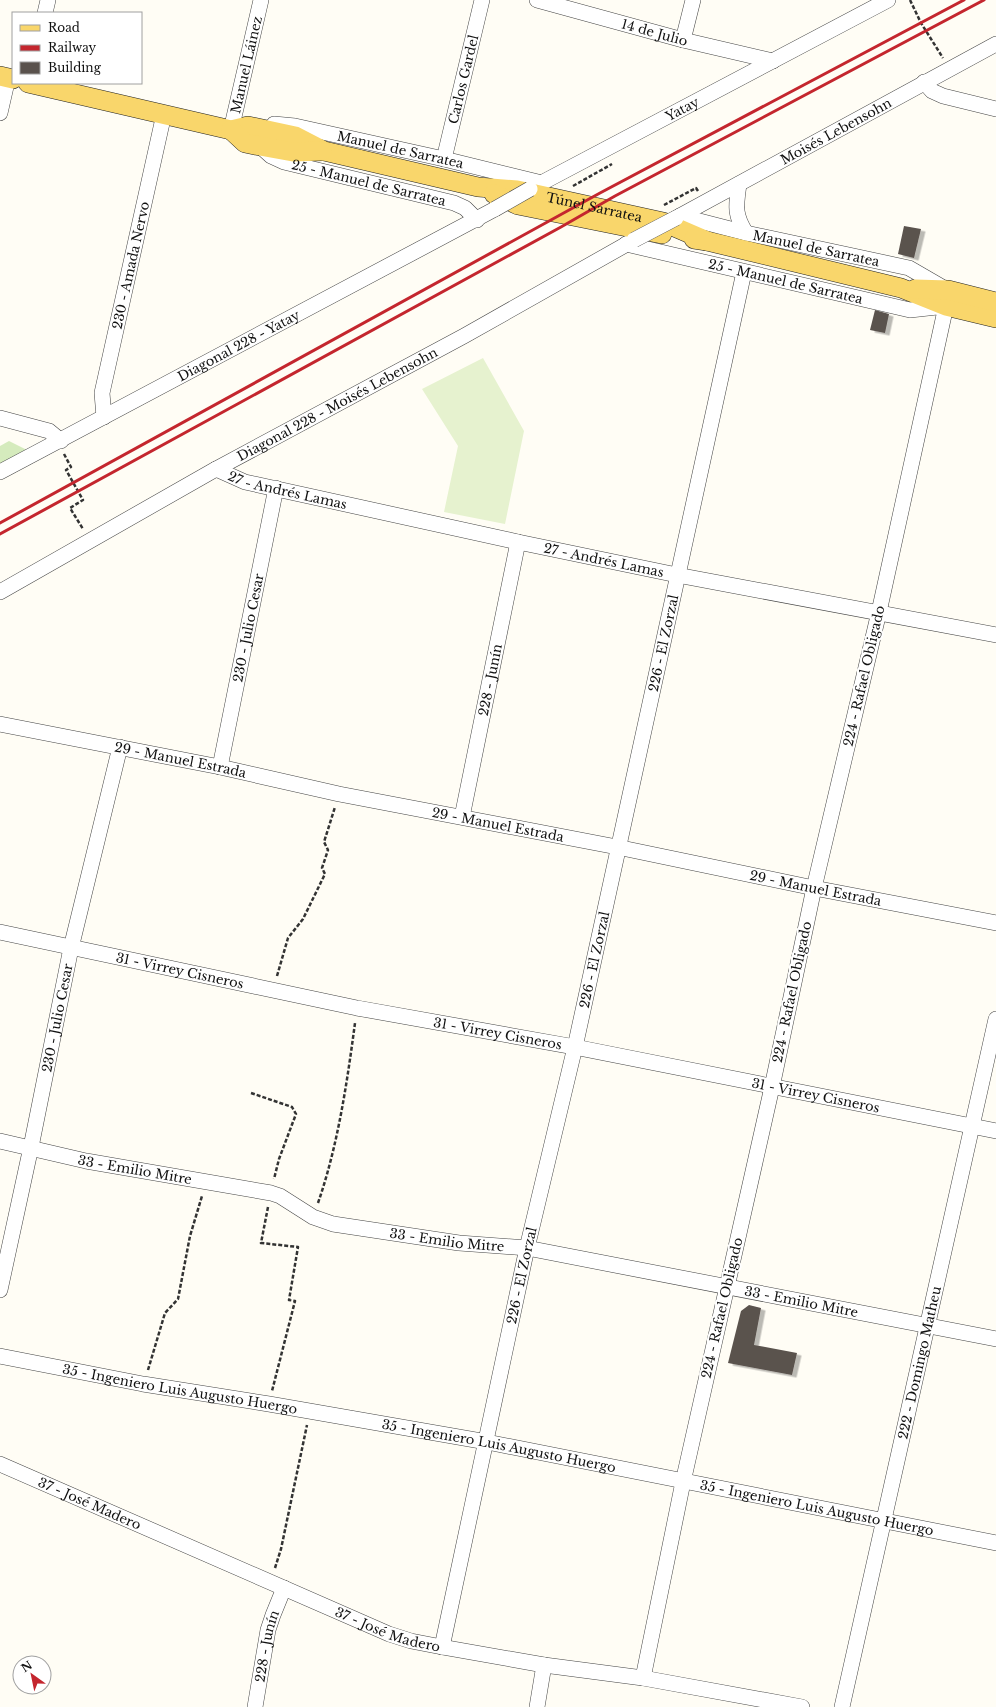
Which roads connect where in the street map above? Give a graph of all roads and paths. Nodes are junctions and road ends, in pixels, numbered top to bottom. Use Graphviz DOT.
graph roads {
  1 [pos="48,0"];
  2 [pos="261,0"];
  3 [pos="482,0"];
  4 [pos="537,0"];
  5 [pos="693,0"];
  6 [pos="888,0"];
  7 [pos="910,0"];
  8 [pos="45,12"];
  9 [pos="683,40"];
  10 [pos="996,44"];
  11 [pos="773,61"];
  12 [pos="950,69"];
  13 [pos="7,78"];
  14 [pos="924,82"];
  15 [pos="32,84"];
  16 [pos="996,109"];
  17 [pos="0,113"];
  18 [pos="164,114"];
  19 [pos="257,128"];
  20 [pos="230,130"];
  21 [pos="260,146"];
  22 [pos="324,151"];
  23 [pos="444,159"];
  24 [pos="739,184"];
  25 [pos="536,186"];
  26 [pos="678,217"];
  27 [pos="477,220"];
  28 [pos="746,233"];
  29 [pos="630,242"];
  30 [pos="744,272"];
  31 [pos="901,288"];
  32 [pos="947,298"];
  33 [pos="996,302"];
  34 [pos="996,318"];
  35 [pos="104,417"];
  36 [pos="0,418"];
  37 [pos="61,441"];
  38 [pos="65,456"];
  39 [pos="216,469"];
  40 [pos="0,472"];
  41 [pos="276,488"];
  42 [pos="79,524"];
  43 [pos="518,542"];
  44 [pos="677,575"];
  45 [pos="0,592"];
  46 [pos="879,612"];
  47 [pos="996,635"];
  48 [pos="0,724"];
  49 [pos="120,747"];
  50 [pos="220,767"];
  51 [pos="339,794"];
  52 [pos="462,817"];
  53 [pos="617,847"];
  54 [pos="814,888"];
  55 [pos="996,923"];
  56 [pos="0,932"];
  57 [pos="71,948"];
  58 [pos="273,990"];
  59 [pos="357,1008"];
  60 [pos="996,1019"];
  61 [pos="574,1047"];
  62 [pos="772,1087"];
  63 [pos="250,1093"];
  64 [pos="972,1126"];
  65 [pos="996,1131"];
  66 [pos="0,1141"];
  67 [pos="31,1147"];
  68 [pos="207,1181"];
  69 [pos="271,1193"];
  70 [pos="313,1217"];
  71 [pos="528,1248"];
  72 [pos="727,1286"];
  73 [pos="0,1290"];
  74 [pos="927,1326"];
  75 [pos="996,1339"];
  76 [pos="0,1356"];
  77 [pos="144,1384"];
  78 [pos="268,1404"];
  79 [pos="310,1411"];
  80 [pos="487,1442"];
  81 [pos="0,1464"];
  82 [pos="683,1482"];
  83 [pos="884,1522"];
  84 [pos="996,1543"];
  85 [pos="277,1585"];
  86 [pos="442,1647"];
  87 [pos="544,1665"];
  88 [pos="643,1678"];
  89 [pos="255,1707"];
  90 [pos="537,1707"];
  91 [pos="802,1707"];
  92 [pos="842,1707"];
  1 -- 8 [label="street"];
  2 -- 20 [label="street, Manuel Láinez"];
  3 -- 23 [label="street, Carlos Gardel"];
  4 -- 9 [label="street, 14 de Julio"];
  5 -- 9 [label="street"];
  6 -- 11 [label="street, Yatay"];
  7 -- 12 [label="path"];
  9 -- 11 [label="street, 14 de Julio"];
  10 -- 12 [label="street, Moisés Lebensohn"];
  11 -- 25 [label="street, Yatay"];
  12 -- 14 [label="street, Moisés Lebensohn"];
  13 -- 17 [label="street"];
  14 -- 16 [label="street"];
  14 -- 24 [label="street, Moisés Lebensohn"];
  15 -- 18 [label="main road, Manuel de Sarratea"];
  18 -- 20 [label="main road, Manuel de Sarratea"];
  18 -- 35 [label="street, 230 - Amada Nervo"];
  19 -- 20 [label="main road, Manuel de Sarratea"];
  19 -- 22 [label="main road, Manuel de Sarratea"];
  19 -- 23 [label="street, Manuel de Sarratea"];
  20 -- 21 [label="main road, 25 - Manuel de Sarratea"];
  21 -- 22 [label="main road, 25 - Manuel de Sarratea"];
  21 -- 27 [label="street, 25 - Manuel de Sarratea"];
  22 -- 31 [label="main road, Túnel Sarratea"];
  23 -- 25 [label="street, Manuel de Sarratea"];
  24 -- 26 [label="street, Moisés Lebensohn"];
  24 -- 28 [label="street"];
  25 -- 27 [label="street, Yatay, bridge"];
  26 -- 28 [label="street, Manuel de Sarratea"];
  26 -- 29 [label="street, Diagonal 228 - Moisés Lebensohn, bridge"];
  27 -- 35 [label="street, Diagonal 228 - Yatay"];
  28 -- 32 [label="street, Manuel de Sarratea"];
  29 -- 30 [label="street, 25 - Manuel de Sarratea"];
  29 -- 39 [label="street, Diagonal 228 - Moisés Lebensohn"];
  30 -- 32 [label="street, 25 - Manuel de Sarratea"];
  30 -- 44 [label="street, 226 - El Zorzal"];
  31 -- 32 [label="main road, Manuel de Sarratea"];
  32 -- 33 [label="main road, Manuel de Sarratea"];
  32 -- 34 [label="main road, 25 - Manuel de Sarratea"];
  32 -- 46 [label="street, 224 - Rafael Obligado"];
  35 -- 37 [label="street, Diagonal 228 - Yatay"];
  36 -- 37 [label="street"];
  37 -- 40 [label="street, Diagonal 228 - Yatay"];
  38 -- 42 [label="path"];
  39 -- 41 [label="street, 27 - Andrés Lamas"];
  39 -- 45 [label="street, Diagonal 228 - Moisés Lebensohn"];
  41 -- 43 [label="street, 27 - Andrés Lamas"];
  41 -- 50 [label="street, 230 - Julio Cesar"];
  43 -- 44 [label="street, 27 - Andrés Lamas"];
  43 -- 52 [label="street, 228 - Junín"];
  44 -- 46 [label="street, 27 - Andrés Lamas"];
  44 -- 53 [label="street, 226 - El Zorzal"];
  46 -- 47 [label="street, 27 - Andrés Lamas"];
  46 -- 54 [label="street, 224 - Rafael Obligado"];
  48 -- 49 [label="street, 29 - Manuel Estrada"];
  49 -- 50 [label="street, 29 - Manuel Estrada"];
  49 -- 57 [label="street, 230 - Julio Cesar"];
  50 -- 51 [label="street, 29 - Manuel Estrada"];
  51 -- 52 [label="street, 29 - Manuel Estrada"];
  51 -- 58 [label="path"];
  52 -- 53 [label="street, 29 - Manuel Estrada"];
  53 -- 54 [label="street, 29 - Manuel Estrada"];
  53 -- 61 [label="street, 226 - El Zorzal"];
  54 -- 55 [label="street, 29 - Manuel Estrada"];
  54 -- 62 [label="street, 224 - Rafael Obligado"];
  56 -- 57 [label="street, 31 - Virrey Cisneros"];
  57 -- 58 [label="street, 31 - Virrey Cisneros"];
  57 -- 67 [label="street, 230 - Julio Cesar"];
  58 -- 59 [label="street, 31 - Virrey Cisneros"];
  59 -- 61 [label="street, 31 - Virrey Cisneros"];
  59 -- 70 [label="path"];
  60 -- 64 [label="street, 222 - Domingo Matheu"];
  61 -- 62 [label="street, 31 - Virrey Cisneros"];
  61 -- 71 [label="street, 226 - El Zorzal"];
  62 -- 64 [label="street, 31 - Virrey Cisneros"];
  62 -- 72 [label="street, 224 - Rafael Obligado"];
  63 -- 69 [label="path"];
  64 -- 65 [label="street, 31 - Virrey Cisneros"];
  64 -- 74 [label="street, 222 - Domingo Matheu"];
  66 -- 67 [label="street, 33 - Emilio Mitre"];
  67 -- 68 [label="street, 33 - Emilio Mitre"];
  67 -- 73 [label="street, 230 - Julio Cesar"];
  68 -- 69 [label="street, 33 - Emilio Mitre"];
  68 -- 77 [label="path"];
  69 -- 70 [label="street, 33 - Emilio Mitre"];
  69 -- 78 [label="path"];
  70 -- 71 [label="street, 33 - Emilio Mitre"];
  71 -- 72 [label="street, 33 - Emilio Mitre"];
  71 -- 80 [label="street, 226 - El Zorzal"];
  72 -- 74 [label="street, 33 - Emilio Mitre"];
  72 -- 82 [label="street, 224 - Rafael Obligado"];
  74 -- 75 [label="street, 33 - Emilio Mitre"];
  74 -- 83 [label="street, 222 - Domingo Matheu"];
  76 -- 77 [label="street, 35 - Ingeniero Luis Augusto Huergo"];
  77 -- 78 [label="street, 35 - Ingeniero Luis Augusto Huergo"];
  78 -- 79 [label="street, 35 - Ingeniero Luis Augusto Huergo"];
  79 -- 80 [label="street, 35 - Ingeniero Luis Augusto Huergo"];
  79 -- 85 [label="path"];
  80 -- 82 [label="street, 35 - Ingeniero Luis Augusto Huergo"];
  80 -- 86 [label="street, 226 - El Zorzal"];
  81 -- 85 [label="street, 37 - José Madero"];
  82 -- 83 [label="street, 35 - Ingeniero Luis Augusto Huergo"];
  82 -- 88 [label="street, 224 - Rafael Obligado"];
  83 -- 84 [label="street, 35 - Ingeniero Luis Augusto Huergo"];
  83 -- 92 [label="street, 222 - Domingo Matheu"];
  85 -- 86 [label="street, 37 - José Madero"];
  85 -- 89 [label="street, 228 - Junín"];
  86 -- 87 [label="street, 37 - José Madero"];
  87 -- 88 [label="street, 37 - José Madero"];
  87 -- 90 [label="street"];
  88 -- 91 [label="street, 37 - José Madero"];
}
